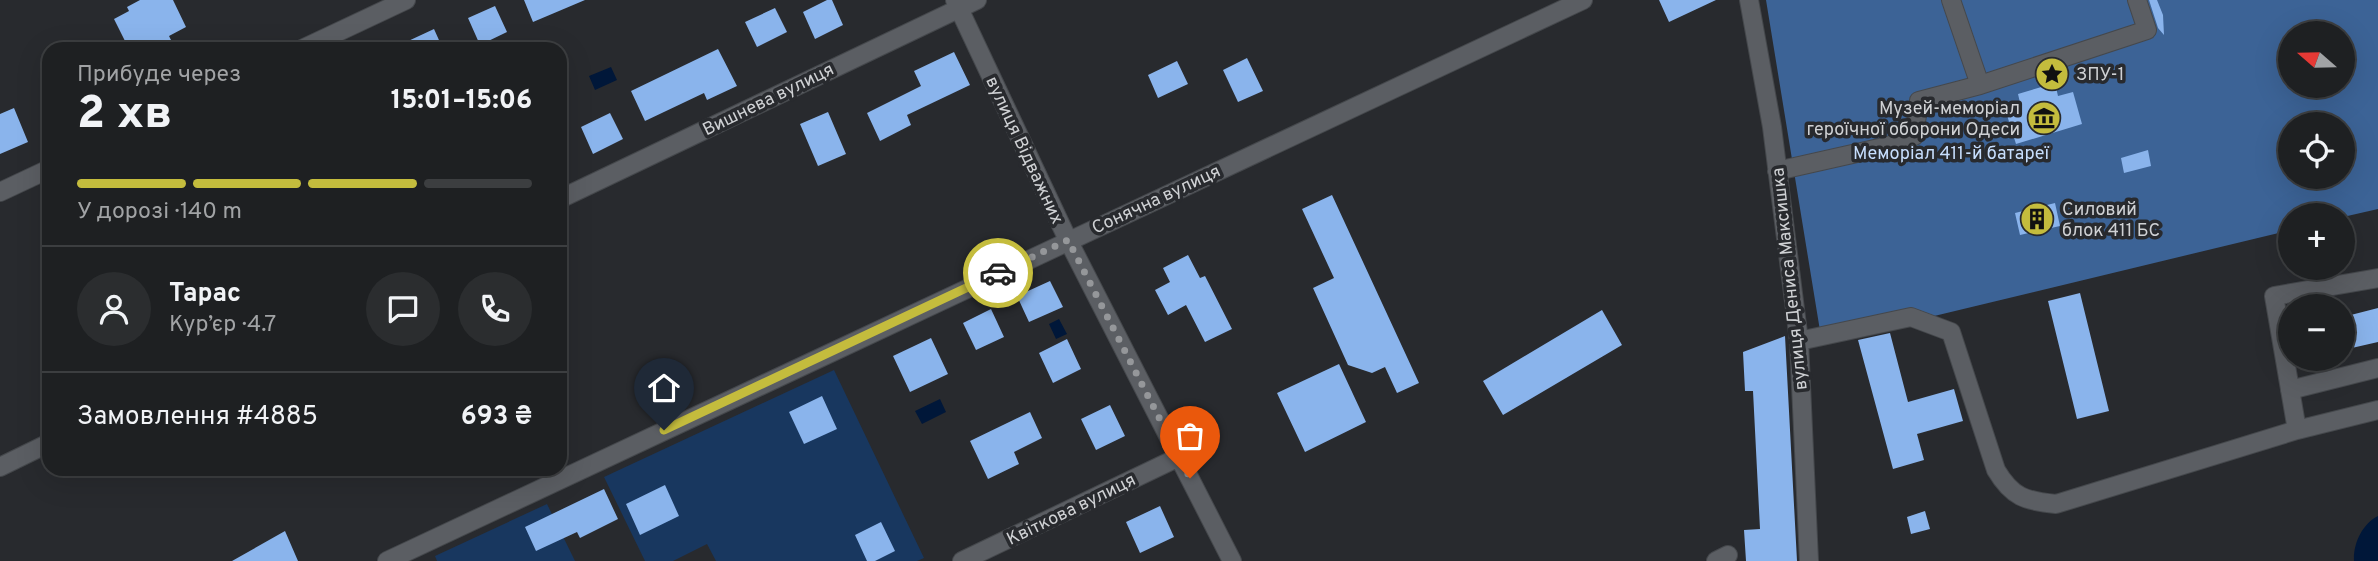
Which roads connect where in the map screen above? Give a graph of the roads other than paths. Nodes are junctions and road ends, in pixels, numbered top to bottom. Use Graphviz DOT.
graph roads {
  1 [pos="406,0"];
  2 [pos="977,0"];
  3 [pos="1583,0"];
  4 [pos="1748,0"];
  5 [pos="1951,0"];
  6 [pos="2137,0"];
  7 [pos="957,4"];
  8 [pos="317,42"];
  9 [pos="1980,85"];
  10 [pos="1777,171"];
  11 [pos="42,172"];
  12 [pos="0,192"];
  13 [pos="567,196"];
  14 [pos="1068,240"];
  15 [pos="2378,278"];
  16 [pos="1799,341"];
  17 [pos="2378,368"];
  18 [pos="2290,390"];
  19 [pos="2378,410"];
  20 [pos="2297,430"];
  21 [pos="42,446"];
  22 [pos="1179,457"];
  23 [pos="0,467"];
  24 [pos="387,561"];
  25 [pos="962,561"];
  26 [pos="1231,561"];
  27 [pos="1809,561"];
  1 -- 8 [label="street"];
  2 -- 7 [label="street, Вишнева вулиця"];
  3 -- 14 [label="street, Сонячна вулиця"];
  4 -- 10 [label="street, вулиця Дениса Максишка"];
  5 -- 9 [label="street"];
  6 -- 9 [label="street"];
  7 -- 13 [label="street, Вишнева вулиця"];
  7 -- 14 [label="street, вулиця Відважних"];
  9 -- 10 [label="street"];
  10 -- 16 [label="street, вулиця Дениса Максишка"];
  11 -- 12 [label="street"];
  14 -- 22 [label="street, вулиця Відважних"];
  14 -- 24 [label="street, Сонячна вулиця"];
  15 -- 18 [label="street"];
  16 -- 20 [label="street"];
  16 -- 27 [label="street, вулиця Дениса Максишка"];
  17 -- 18 [label="street"];
  18 -- 20 [label="street"];
  19 -- 20 [label="street"];
  21 -- 23 [label="street"];
  22 -- 25 [label="street, Квіткова вулиця"];
  22 -- 26 [label="street, вулиця Відважних"];
}
